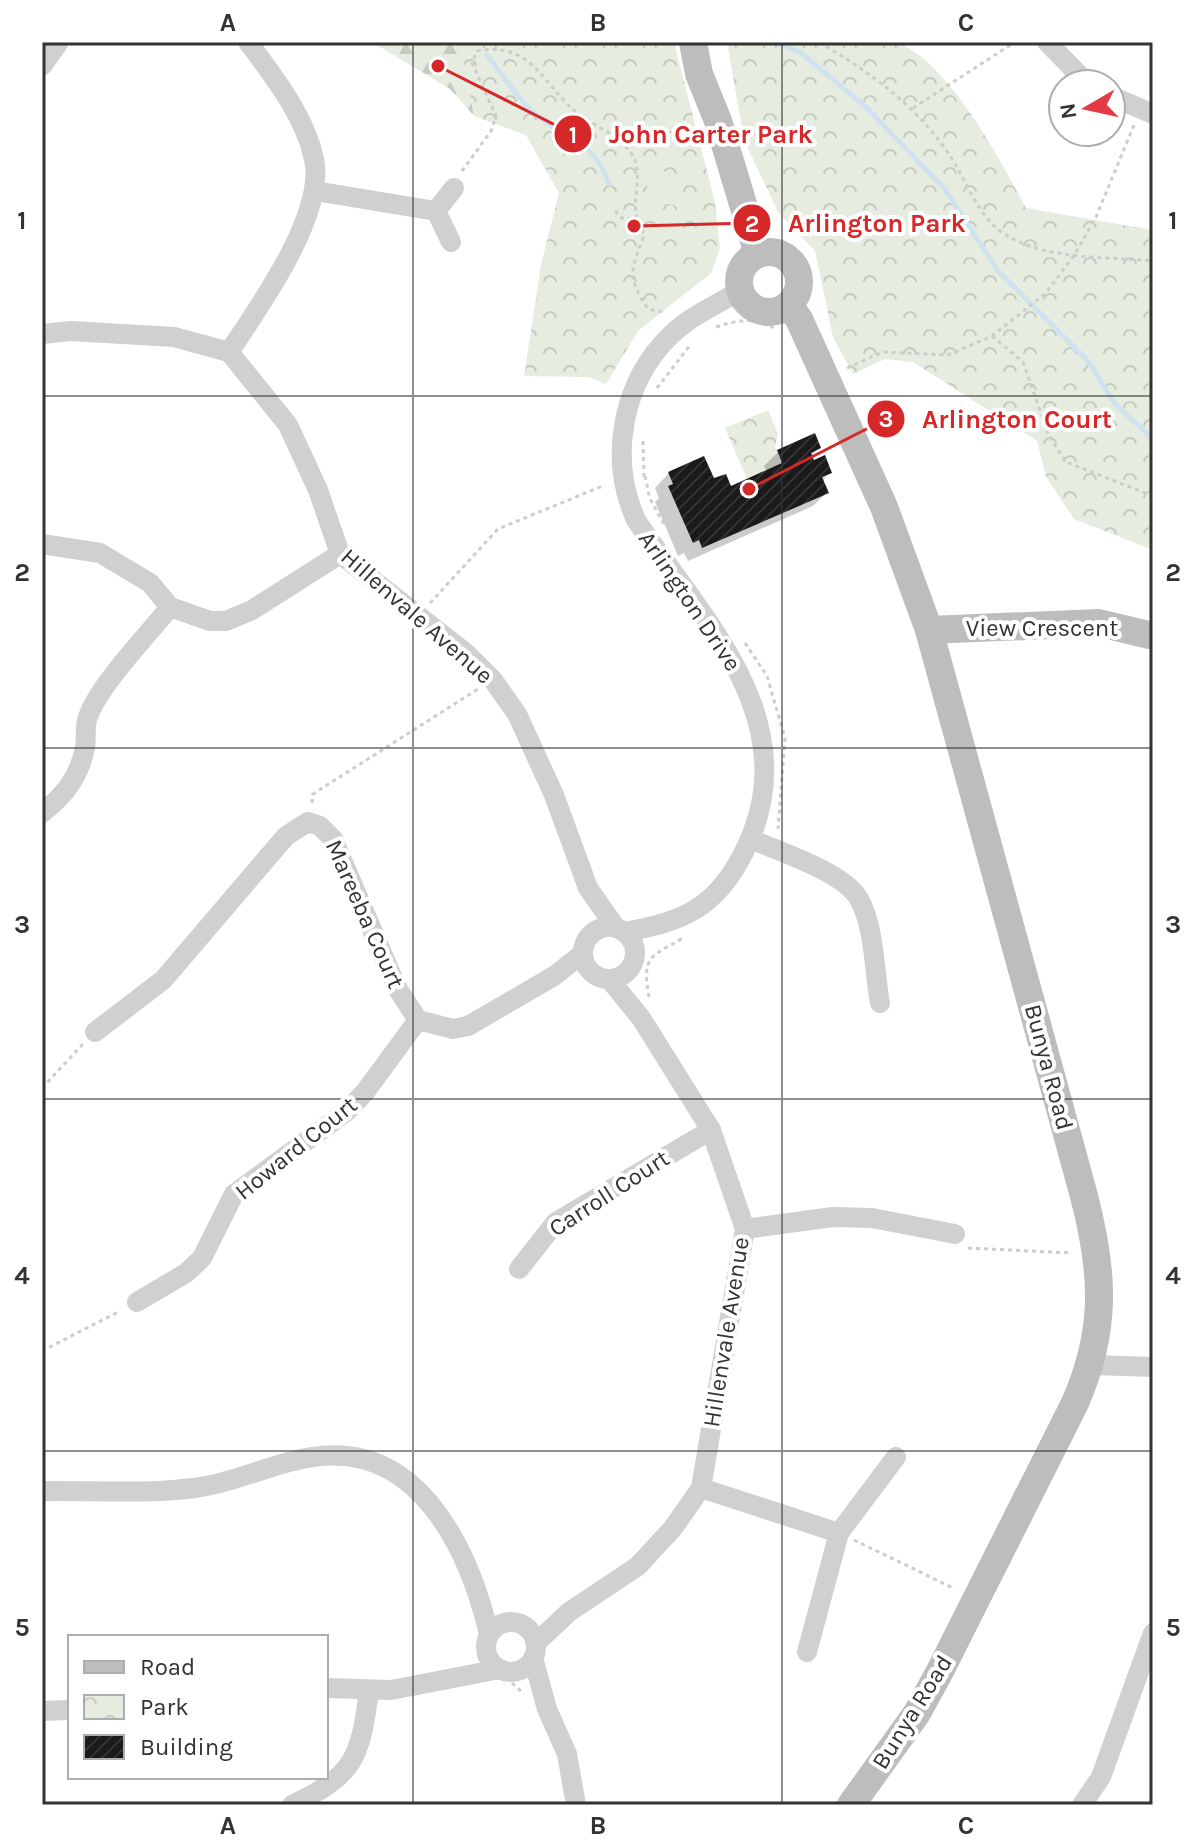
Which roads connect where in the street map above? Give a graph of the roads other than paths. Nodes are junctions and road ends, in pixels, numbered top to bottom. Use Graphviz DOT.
graph roads {
  1 [pos="59,42"];
  2 [pos="248,42"];
  3 [pos="693,42"];
  4 [pos="706,42"];
  5 [pos="1047,42"];
  6 [pos="42,66"];
  7 [pos="1072,68"];
  8 [pos="1127,103"];
  9 [pos="1146,112"];
  10 [pos="718,121"];
  11 [pos="454,188"];
  12 [pos="315,191"];
  13 [pos="436,211"];
  14 [pos="451,242"];
  15 [pos="758,254"];
  16 [pos="740,291"];
  17 [pos="784,318"];
  18 [pos="42,334"];
  19 [pos="229,352"];
  20 [pos="42,544"];
  21 [pos="340,554"];
  22 [pos="170,607"];
  23 [pos="929,630"];
  24 [pos="1153,636"];
  25 [pos="42,813"];
  26 [pos="751,839"];
  27 [pos="588,888"];
  28 [pos="620,930"];
  29 [pos="678,930"];
  30 [pos="587,953"];
  31 [pos="632,963"];
  32 [pos="610,980"];
  33 [pos="880,1003"];
  34 [pos="646,1011"];
  35 [pos="418,1020"];
  36 [pos="95,1032"];
  37 [pos="711,1130"];
  38 [pos="745,1229"];
  39 [pos="955,1234"];
  40 [pos="519,1269"];
  41 [pos="137,1302"];
  42 [pos="1092,1365"];
  43 [pos="1153,1367"];
  44 [pos="896,1457"];
  45 [pos="701,1488"];
  46 [pos="42,1491"];
  47 [pos="839,1533"];
  48 [pos="478,1588"];
  49 [pos="569,1612"];
  50 [pos="516,1623"];
  51 [pos="1153,1633"];
  52 [pos="488,1643"];
  53 [pos="534,1651"];
  54 [pos="807,1652"];
  55 [pos="505,1674"];
  56 [pos="443,1681"];
  57 [pos="328,1688"];
  58 [pos="369,1691"];
  59 [pos="541,1702"];
  60 [pos="68,1710"];
  61 [pos="42,1711"];
  62 [pos="292,1805"];
  63 [pos="576,1805"];
  64 [pos="851,1805"];
  65 [pos="1082,1805"];
  1 -- 6 [label="street"];
  2 -- 12 [label="street"];
  3 -- 10 [label="street"];
  4 -- 10 [label="street"];
  5 -- 7 [label="street"];
  8 -- 9 [label="street"];
  10 -- 15 [label="street"];
  11 -- 13 [label="street"];
  12 -- 13 [label="street"];
  12 -- 19 [label="street"];
  13 -- 14 [label="street"];
  15 -- 16 [label="street"];
  15 -- 17 [label="street"];
  16 -- 17 [label="street"];
  16 -- 26 [label="street, Arlington Drive"];
  17 -- 23 [label="street, Bunya Road"];
  18 -- 19 [label="street"];
  19 -- 21 [label="street, Hillenvale Avenue"];
  20 -- 22 [label="street"];
  21 -- 22 [label="street"];
  21 -- 27 [label="street, Hillenvale Avenue"];
  22 -- 25 [label="street"];
  23 -- 24 [label="street, View Crescent"];
  23 -- 42 [label="street, Bunya Road"];
  26 -- 29 [label="street, Arlington Drive"];
  26 -- 33 [label="street"];
  27 -- 28 [label="street, Hillenvale Avenue"];
  27 -- 30 [label="street, Hillenvale Avenue"];
  28 -- 29 [label="street, Arlington Drive"];
  28 -- 30 [label="street"];
  28 -- 31 [label="street"];
  29 -- 31 [label="street, Arlington Drive"];
  30 -- 32 [label="street"];
  30 -- 35 [label="street"];
  31 -- 32 [label="street"];
  31 -- 34 [label="street, Hillenvale Avenue"];
  32 -- 34 [label="street, Hillenvale Avenue"];
  34 -- 37 [label="street, Hillenvale Avenue"];
  35 -- 36 [label="street, Mareeba Court"];
  35 -- 41 [label="street, Howard Court"];
  37 -- 38 [label="street, Hillenvale Avenue"];
  37 -- 40 [label="street, Carroll Court"];
  38 -- 39 [label="street"];
  38 -- 45 [label="street, Hillenvale Avenue"];
  42 -- 43 [label="street"];
  42 -- 64 [label="street, Bunya Road"];
  44 -- 47 [label="street"];
  45 -- 47 [label="street"];
  45 -- 49 [label="street, Hillenvale Avenue"];
  46 -- 48 [label="street"];
  47 -- 54 [label="street"];
  48 -- 50 [label="street"];
  48 -- 52 [label="street"];
  49 -- 50 [label="street, Hillenvale Avenue"];
  49 -- 53 [label="street, Hillenvale Avenue"];
  50 -- 52 [label="street"];
  50 -- 53 [label="street"];
  51 -- 65 [label="street"];
  52 -- 55 [label="street"];
  52 -- 56 [label="street"];
  53 -- 55 [label="street"];
  53 -- 59 [label="street"];
  55 -- 56 [label="street"];
  55 -- 59 [label="street"];
  56 -- 58 [label="street"];
  57 -- 58 [label="street"];
  58 -- 62 [label="street"];
  59 -- 63 [label="street"];
  60 -- 61 [label="street"];
}
